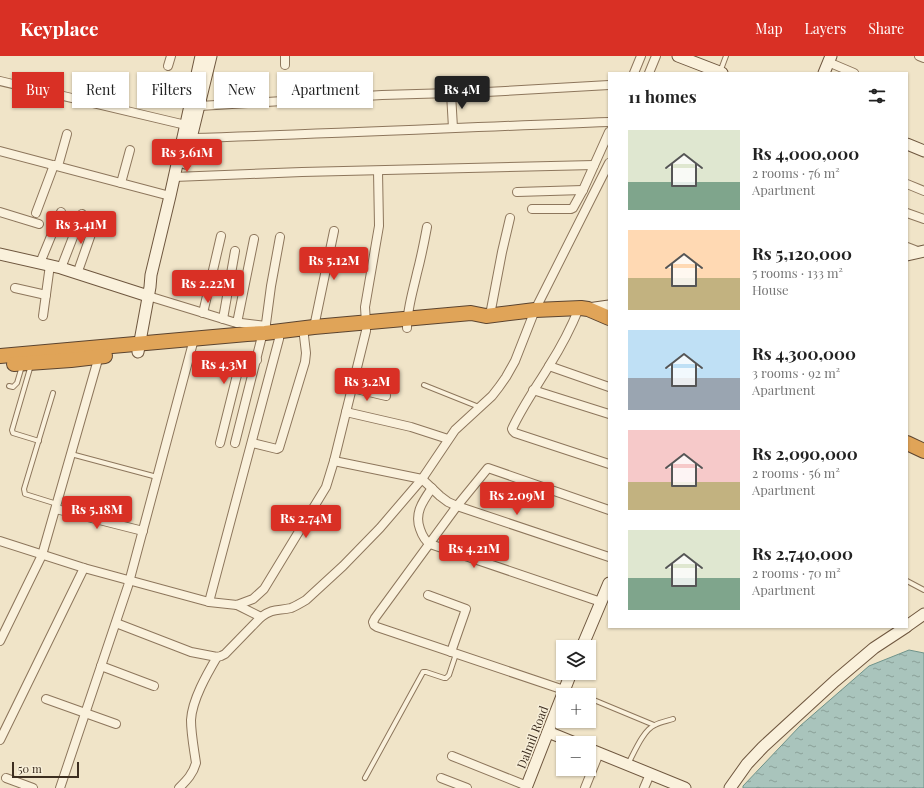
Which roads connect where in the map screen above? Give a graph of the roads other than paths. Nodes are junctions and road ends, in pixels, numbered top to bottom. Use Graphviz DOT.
graph roads {
  1 [pos="171,56"];
  2 [pos="202,56"];
  3 [pos="211,56"];
  4 [pos="285,56"];
  5 [pos="641,56"];
  6 [pos="656,56"];
  7 [pos="678,56"];
  8 [pos="726,56"];
  9 [pos="920,56"];
  10 [pos="924,58"];
  11 [pos="830,59"];
  12 [pos="285,65"];
  13 [pos="168,66"];
  14 [pos="708,70"];
  15 [pos="634,72"];
  16 [pos="649,72"];
  17 [pos="721,72"];
  18 [pos="824,72"];
  19 [pos="852,72"];
  20 [pos="206,79"];
  21 [pos="0,81"];
  22 [pos="608,84"];
  23 [pos="451,93"];
  24 [pos="206,106"];
  25 [pos="199,108"];
  26 [pos="608,122"];
  27 [pos="453,128"];
  28 [pos="190,130"];
  29 [pos="67,134"];
  30 [pos="608,134"];
  31 [pos="908,144"];
  32 [pos="130,150"];
  33 [pos="0,151"];
  34 [pos="924,151"];
  35 [pos="608,164"];
  36 [pos="56,165"];
  37 [pos="594,166"];
  38 [pos="378,171"];
  39 [pos="178,177"];
  40 [pos="121,183"];
  41 [pos="908,184"];
  42 [pos="583,190"];
  43 [pos="924,191"];
  44 [pos="517,192"];
  45 [pos="170,196"];
  46 [pos="532,209"];
  47 [pos="0,212"];
  48 [pos="61,212"];
  49 [pos="36,213"];
  50 [pos="908,213"];
  51 [pos="82,214"];
  52 [pos="510,218"];
  53 [pos="924,219"];
  54 [pos="96,220"];
  55 [pos="39,224"];
  56 [pos="427,227"];
  57 [pos="334,231"];
  58 [pos="221,236"];
  59 [pos="280,237"];
  60 [pos="254,239"];
  61 [pos="908,247"];
  62 [pos="235,251"];
  63 [pos="922,252"];
  64 [pos="0,254"];
  65 [pos="908,255"];
  66 [pos="45,264"];
  67 [pos="61,268"];
  68 [pos="77,274"];
  69 [pos="15,288"];
  70 [pos="149,291"];
  71 [pos="46,295"];
  72 [pos="608,306"];
  73 [pos="584,309"];
  74 [pos="536,310"];
  75 [pos="203,313"];
  76 [pos="43,316"];
  77 [pos="488,316"];
  78 [pos="608,318"];
  79 [pos="223,319"];
  80 [pos="237,323"];
  81 [pos="407,324"];
  82 [pos="366,327"];
  83 [pos="309,332"];
  84 [pos="264,335"];
  85 [pos="279,339"];
  86 [pos="193,342"];
  87 [pos="138,348"];
  88 [pos="0,356"];
  89 [pos="99,356"];
  90 [pos="257,360"];
  91 [pos="27,363"];
  92 [pos="0,365"];
  93 [pos="549,366"];
  94 [pos="424,385"];
  95 [pos="9,386"];
  96 [pos="608,387"];
  97 [pos="352,388"];
  98 [pos="533,390"];
  99 [pos="53,393"];
  100 [pos="386,396"];
  101 [pos="480,407"];
  102 [pos="346,412"];
  103 [pos="608,414"];
  104 [pos="448,439"];
  105 [pos="38,441"];
  106 [pos="220,443"];
  107 [pos="235,443"];
  108 [pos="252,443"];
  109 [pos="908,443"];
  110 [pos="924,451"];
  111 [pos="71,454"];
  112 [pos="334,461"];
  113 [pos="608,464"];
  114 [pos="158,477"];
  115 [pos="422,479"];
  116 [pos="432,488"];
  117 [pos="57,506"];
  118 [pos="458,506"];
  119 [pos="608,510"];
  120 [pos="143,531"];
  121 [pos="0,541"];
  122 [pos="430,544"];
  123 [pos="42,555"];
  124 [pos="608,557"];
  125 [pos="84,568"];
  126 [pos="130,580"];
  127 [pos="908,582"];
  128 [pos="608,585"];
  129 [pos="924,590"];
  130 [pos="428,595"];
  131 [pos="209,602"];
  132 [pos="601,602"];
  133 [pos="236,605"];
  134 [pos="924,614"];
  135 [pos="261,617"];
  136 [pos="116,623"];
  137 [pos="908,626"];
  138 [pos="3,627"];
  139 [pos="904,628"];
  140 [pos="585,640"];
  141 [pos="0,641"];
  142 [pos="454,653"];
  143 [pos="216,657"];
  144 [pos="101,666"];
  145 [pos="154,686"];
  146 [pos="558,688"];
  147 [pos="46,699"];
  148 [pos="596,701"];
  149 [pos="556,711"];
  150 [pos="85,712"];
  151 [pos="673,719"];
  152 [pos="116,724"];
  153 [pos="654,725"];
  154 [pos="548,732"];
  155 [pos="558,736"];
  156 [pos="0,740"];
  157 [pos="596,752"];
  158 [pos="452,756"];
  159 [pos="628,764"];
  160 [pos="650,774"];
  161 [pos="588,776"];
  162 [pos="6,778"];
  163 [pos="365,778"];
  164 [pos="441,778"];
  165 [pos="527,787"];
  166 [pos="33,788"];
  167 [pos="60,788"];
  168 [pos="179,788"];
  169 [pos="467,788"];
  170 [pos="585,788"];
  171 [pos="644,788"];
  172 [pos="685,788"];
  173 [pos="730,788"];
  1 -- 13 [label="street"];
  2 -- 28 [label="street"];
  3 -- 20 [label="street"];
  4 -- 12 [label="street"];
  5 -- 15 [label="street"];
  6 -- 16 [label="street"];
  7 -- 14 [label="street"];
  8 -- 17 [label="lane"];
  9 -- 10 [label="street"];
  11 -- 18 [label="street"];
  11 -- 19 [label="street"];
  21 -- 28 [label="street"];
  22 -- 23 [label="street"];
  23 -- 24 [label="street"];
  23 -- 27 [label="street"];
  25 -- 28 [label="street"];
  26 -- 27 [label="street"];
  27 -- 28 [label="street"];
  28 -- 39 [label="street"];
  29 -- 36 [label="street"];
  30 -- 37 [label="street"];
  31 -- 34 [label="street"];
  32 -- 40 [label="street"];
  33 -- 36 [label="street"];
  35 -- 74 [label="street"];
  36 -- 40 [label="street"];
  36 -- 49 [label="street"];
  37 -- 38 [label="street"];
  37 -- 42 [label="street"];
  38 -- 39 [label="street"];
  38 -- 82 [label="street"];
  39 -- 45 [label="street"];
  39 -- 70 [label="street"];
  40 -- 45 [label="street"];
  41 -- 43 [label="street"];
  42 -- 44 [label="street"];
  42 -- 46 [label="street"];
  45 -- 70 [label="street"];
  47 -- 55 [label="street"];
  48 -- 66 [label="street"];
  50 -- 53 [label="street"];
  51 -- 67 [label="street"];
  52 -- 77 [label="street"];
  54 -- 68 [label="street"];
  56 -- 81 [label="street"];
  57 -- 83 [label="street"];
  58 -- 75 [label="street"];
  59 -- 84 [label="street"];
  60 -- 80 [label="street"];
  61 -- 63 [label="street"];
  62 -- 79 [label="street"];
  63 -- 65 [label="street"];
  64 -- 66 [label="street"];
  66 -- 67 [label="street"];
  66 -- 71 [label="street"];
  67 -- 68 [label="street"];
  68 -- 70 [label="street"];
  69 -- 71 [label="street"];
  70 -- 75 [label="street"];
  70 -- 87 [label="street"];
  71 -- 76 [label="street"];
  72 -- 73 [label="street"];
  73 -- 74 [label="highway"];
  73 -- 78 [label="highway"];
  73 -- 93 [label="street"];
  74 -- 77 [label="highway"];
  74 -- 101 [label="street"];
  75 -- 79 [label="street"];
  77 -- 81 [label="highway"];
  79 -- 80 [label="street"];
  80 -- 84 [label="street"];
  81 -- 82 [label="highway"];
  82 -- 83 [label="highway"];
  82 -- 97 [label="street"];
  83 -- 84 [label="highway"];
  83 -- 85 [label="highway"];
  83 -- 108 [label="street"];
  84 -- 85 [label="highway"];
  84 -- 86 [label="highway"];
  84 -- 90 [label="street"];
  85 -- 108 [label="street"];
  86 -- 87 [label="highway"];
  86 -- 114 [label="street"];
  87 -- 88 [label="highway"];
  87 -- 89 [label="highway"];
  89 -- 91 [label="highway"];
  89 -- 111 [label="street"];
  90 -- 106 [label="street"];
  90 -- 107 [label="street"];
  91 -- 92 [label="highway"];
  91 -- 95 [label="lane"];
  91 -- 105 [label="lane"];
  93 -- 96 [label="street"];
  93 -- 98 [label="street"];
  94 -- 101 [label="lane"];
  97 -- 100 [label="street"];
  97 -- 102 [label="street"];
  98 -- 103 [label="street"];
  98 -- 113 [label="street"];
  99 -- 105 [label="lane"];
  101 -- 104 [label="street"];
  102 -- 104 [label="street"];
  102 -- 112 [label="street"];
  104 -- 115 [label="street"];
  105 -- 117 [label="lane"];
  108 -- 131 [label="street"];
  109 -- 110 [label="highway"];
  111 -- 114 [label="lane"];
  111 -- 117 [label="street"];
  112 -- 115 [label="street"];
  112 -- 133 [label="street"];
  114 -- 120 [label="street"];
  115 -- 116 [label="street"];
  115 -- 135 [label="street"];
  116 -- 118 [label="street"];
  116 -- 122 [label="street"];
  117 -- 120 [label="street"];
  117 -- 123 [label="street"];
  118 -- 119 [label="street"];
  118 -- 122 [label="street"];
  118 -- 124 [label="street"];
  120 -- 126 [label="street"];
  121 -- 123 [label="street"];
  122 -- 132 [label="street"];
  122 -- 142 [label="street"];
  123 -- 125 [label="street"];
  123 -- 138 [label="street"];
  125 -- 126 [label="street"];
  125 -- 156 [label="street"];
  126 -- 131 [label="street"];
  126 -- 136 [label="street"];
  127 -- 129 [label="lane"];
  128 -- 132 [label="street"];
  130 -- 142 [label="street"];
  131 -- 133 [label="street"];
  132 -- 140 [label="street"];
  133 -- 135 [label="street"];
  134 -- 137 [label="street"];
  135 -- 143 [label="street"];
  136 -- 143 [label="street"];
  136 -- 144 [label="street"];
  138 -- 141 [label="street"];
  139 -- 173 [label="street"];
  142 -- 146 [label="street"];
  142 -- 163 [label="lane"];
  143 -- 168 [label="street"];
  144 -- 145 [label="street"];
  144 -- 150 [label="street"];
  147 -- 150 [label="street"];
  148 -- 153 [label="lane"];
  149 -- 154 [label="street, Dalmil Road"];
  150 -- 152 [label="street"];
  150 -- 167 [label="street"];
  151 -- 153 [label="lane"];
  153 -- 159 [label="lane"];
  154 -- 155 [label="street"];
  154 -- 165 [label="street, Dalmil Road"];
  157 -- 159 [label="street"];
  158 -- 165 [label="street"];
  159 -- 160 [label="street"];
  160 -- 171 [label="street"];
  160 -- 172 [label="street"];
  161 -- 170 [label="street"];
  162 -- 166 [label="street"];
  164 -- 169 [label="street"];
}
